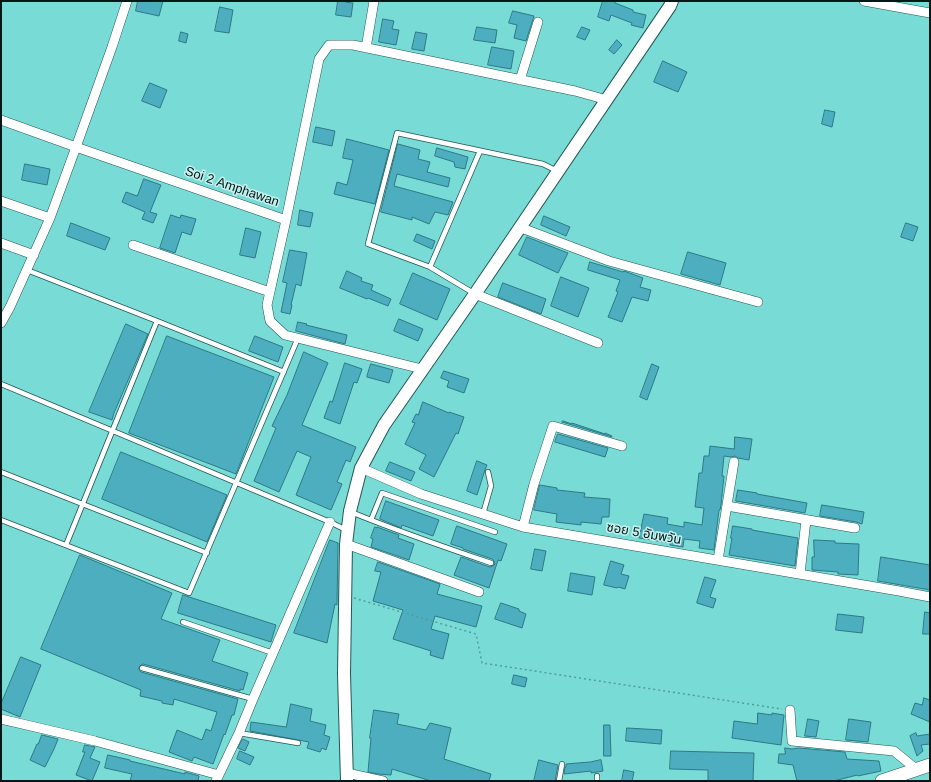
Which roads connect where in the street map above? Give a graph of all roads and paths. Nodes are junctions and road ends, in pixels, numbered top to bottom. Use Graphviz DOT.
graph roads {
  1 [pos="127,1"];
  2 [pos="374,1"];
  3 [pos="672,1"];
  4 [pos="864,1"];
  5 [pos="930,13"];
  6 [pos="538,22"];
  7 [pos="366,48"];
  8 [pos="520,80"];
  9 [pos="607,100"];
  10 [pos="1,120"];
  11 [pos="76,147"];
  12 [pos="480,151"];
  13 [pos="558,171"];
  14 [pos="1,202"];
  15 [pos="50,218"];
  16 [pos="286,220"];
  17 [pos="519,228"];
  18 [pos="1,243"];
  19 [pos="133,245"];
  20 [pos="34,255"];
  21 [pos="430,267"];
  22 [pos="27,270"];
  23 [pos="270,292"];
  24 [pos="475,294"];
  25 [pos="758,302"];
  26 [pos="5,306"];
  27 [pos="157,321"];
  28 [pos="1,323"];
  29 [pos="298,338"];
  30 [pos="598,343"];
  31 [pos="422,369"];
  32 [pos="284,372"];
  33 [pos="1,384"];
  34 [pos="112,431"];
  35 [pos="622,446"];
  36 [pos="734,462"];
  37 [pos="361,468"];
  38 [pos="1,472"];
  39 [pos="488,472"];
  40 [pos="236,483"];
  41 [pos="82,504"];
  42 [pos="727,506"];
  43 [pos="350,511"];
  44 [pos="483,514"];
  45 [pos="1,520"];
  46 [pos="371,520"];
  47 [pos="806,520"];
  48 [pos="330,522"];
  49 [pos="523,527"];
  50 [pos="855,528"];
  51 [pos="348,530"];
  52 [pos="495,532"];
  53 [pos="346,544"];
  54 [pos="66,545"];
  55 [pos="207,553"];
  56 [pos="718,560"];
  57 [pos="491,564"];
  58 [pos="800,574"];
  59 [pos="479,592"];
  60 [pos="345,595"];
  61 [pos="930,597"];
  62 [pos="183,622"];
  63 [pos="273,653"];
  64 [pos="142,668"];
  65 [pos="253,699"];
  66 [pos="790,710"];
  67 [pos="1,719"];
  68 [pos="239,733"];
  69 [pos="298,742"];
  70 [pos="562,764"];
  71 [pos="930,764"];
  72 [pos="916,769"];
  73 [pos="347,777"];
  74 [pos="218,778"];
  75 [pos="382,781"];
  76 [pos="559,781"];
  77 [pos="882,781"];
  1 -- 11 [label="street"];
  2 -- 7 [label="street"];
  3 -- 9 [label="street"];
  4 -- 5 [label="street"];
  6 -- 8 [label="street"];
  7 -- 8 [label="street"];
  7 -- 16 [label="street"];
  8 -- 9 [label="street"];
  9 -- 13 [label="street"];
  10 -- 11 [label="street, Soi 2 Amphawan"];
  11 -- 15 [label="street"];
  11 -- 16 [label="street, Soi 2 Amphawan"];
  12 -- 13 [label="lane"];
  12 -- 21 [label="lane"];
  12 -- 21 [label="lane"];
  13 -- 17 [label="street"];
  14 -- 15 [label="street"];
  15 -- 20 [label="street"];
  16 -- 23 [label="street, Soi 2 Amphawan"];
  17 -- 24 [label="street"];
  17 -- 25 [label="street"];
  18 -- 20 [label="street"];
  19 -- 23 [label="street"];
  20 -- 22 [label="street"];
  21 -- 24 [label="lane"];
  22 -- 26 [label="street"];
  22 -- 27 [label="lane"];
  23 -- 29 [label="street, Soi 2 Amphawan"];
  24 -- 30 [label="street"];
  24 -- 31 [label="street"];
  26 -- 28 [label="street"];
  27 -- 32 [label="lane"];
  27 -- 34 [label="lane"];
  29 -- 31 [label="street, Soi 2 Amphawan"];
  29 -- 32 [label="lane"];
  31 -- 37 [label="street"];
  32 -- 40 [label="lane"];
  33 -- 34 [label="lane"];
  34 -- 40 [label="lane"];
  34 -- 41 [label="lane"];
  35 -- 49 [label="street"];
  36 -- 42 [label="street"];
  37 -- 43 [label="street"];
  37 -- 44 [label="street, ซอย 5 อัมพวัน"];
  38 -- 41 [label="lane"];
  39 -- 44 [label="lane"];
  40 -- 48 [label="lane"];
  40 -- 55 [label="lane"];
  41 -- 54 [label="lane"];
  41 -- 55 [label="lane"];
  42 -- 47 [label="street"];
  42 -- 56 [label="street"];
  43 -- 46 [label="lane"];
  43 -- 51 [label="street"];
  44 -- 49 [label="street, ซอย 5 อัมพวัน"];
  45 -- 54 [label="lane"];
  46 -- 52 [label="lane"];
  46 -- 57 [label="lane"];
  47 -- 50 [label="street"];
  47 -- 58 [label="street"];
  48 -- 51 [label="lane"];
  48 -- 63 [label="street"];
  49 -- 56 [label="street, ซอย 5 อัมพวัน"];
  51 -- 53 [label="street"];
  53 -- 59 [label="street"];
  53 -- 60 [label="street"];
  54 -- 55 [label="lane"];
  56 -- 58 [label="street, ซอย 5 อัมพวัน"];
  58 -- 61 [label="street, ซอย 5 อัมพวัน"];
  60 -- 66 [label="path"];
  60 -- 73 [label="street"];
  62 -- 63 [label="lane"];
  63 -- 65 [label="street"];
  64 -- 65 [label="lane"];
  65 -- 68 [label="street"];
  66 -- 72 [label="street"];
  67 -- 74 [label="street"];
  68 -- 69 [label="lane"];
  68 -- 74 [label="street"];
  70 -- 76 [label="lane"];
  71 -- 72 [label="main road"];
  72 -- 77 [label="main road"];
  73 -- 75 [label="street"];
}
